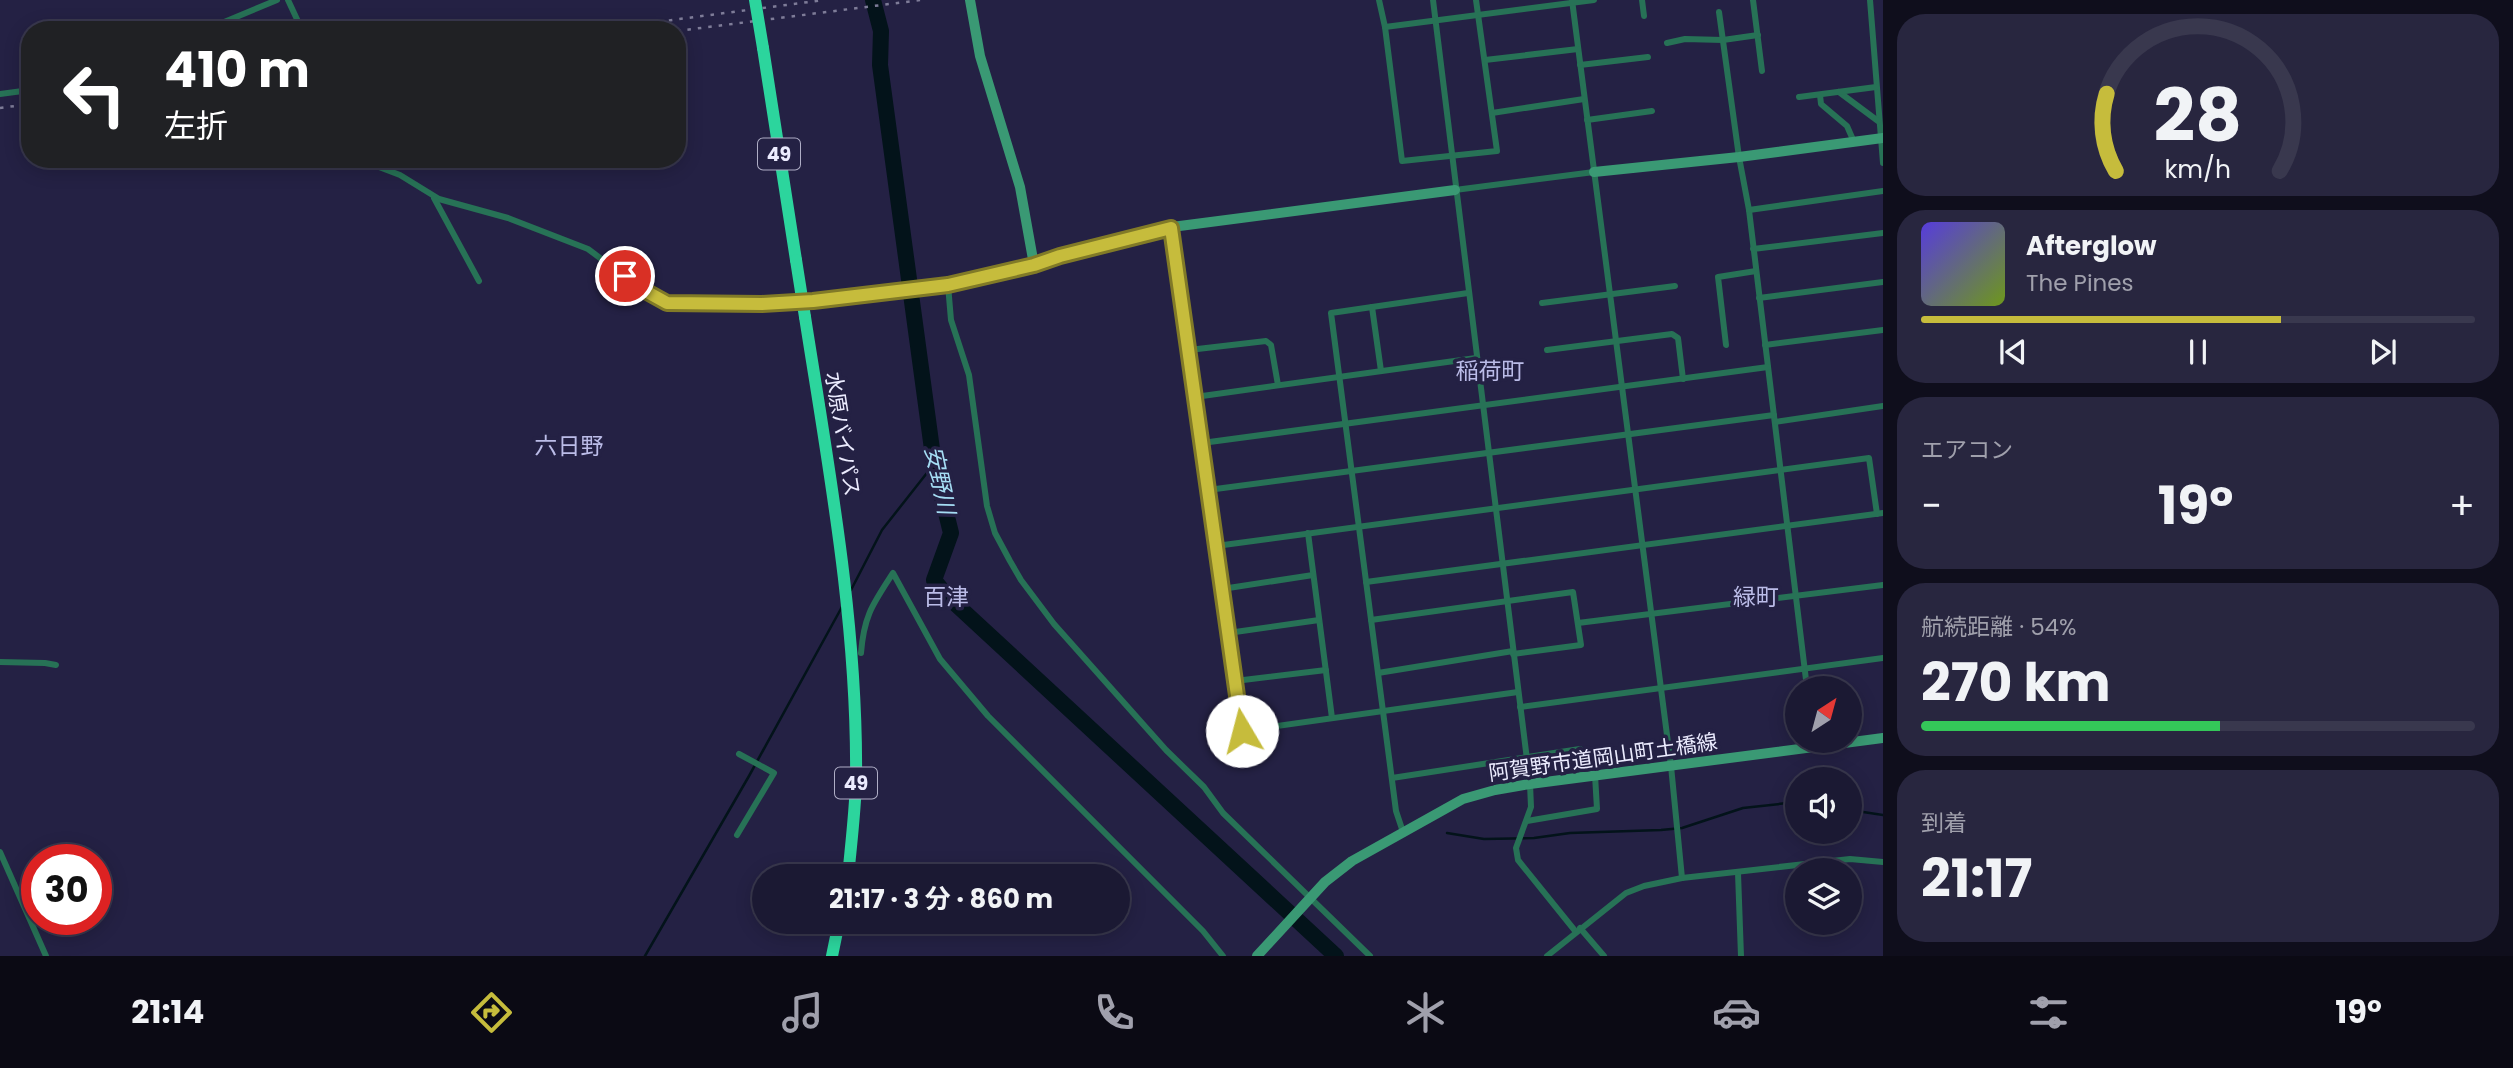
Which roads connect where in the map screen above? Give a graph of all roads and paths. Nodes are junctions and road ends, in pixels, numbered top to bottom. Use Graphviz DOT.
graph roads {
  1 [pos="277,0"];
  2 [pos="288,0"];
  3 [pos="755,0"];
  4 [pos="970,0"];
  5 [pos="1379,0"];
  6 [pos="1433,0"];
  7 [pos="1476,0"];
  8 [pos="1594,0"];
  9 [pos="1642,0"];
  10 [pos="1754,0"];
  11 [pos="1870,0"];
  12 [pos="1572,2"];
  13 [pos="1720,12"];
  14 [pos="1478,16"];
  15 [pos="1644,16"];
  16 [pos="227,21"];
  17 [pos="298,21"];
  18 [pos="1436,22"];
  19 [pos="1385,27"];
  20 [pos="1758,35"];
  21 [pos="1723,40"];
  22 [pos="1667,43"];
  23 [pos="1578,49"];
  24 [pos="1648,57"];
  25 [pos="1485,60"];
  26 [pos="1580,65"];
  27 [pos="1762,71"];
  28 [pos="1876,87"];
  29 [pos="21,91"];
  30 [pos="1839,92"];
  31 [pos="0,94"];
  32 [pos="1821,94"];
  33 [pos="1799,97"];
  34 [pos="1584,99"];
  35 [pos="1652,111"];
  36 [pos="1492,113"];
  37 [pos="1587,120"];
  38 [pos="1878,121"];
  39 [pos="1881,138"];
  40 [pos="1854,142"];
  41 [pos="1452,156"];
  42 [pos="1739,157"];
  43 [pos="1883,163"];
  44 [pos="382,168"];
  45 [pos="1594,172"];
  46 [pos="1455,190"];
  47 [pos="1883,191"];
  48 [pos="433,196"];
  49 [pos="1749,210"];
  50 [pos="1171,228"];
  51 [pos="1883,233"];
  52 [pos="1753,249"];
  53 [pos="1034,265"];
  54 [pos="1756,271"];
  55 [pos="479,281"];
  56 [pos="1883,282"];
  57 [pos="948,285"];
  58 [pos="1675,286"];
  59 [pos="1468,293"];
  60 [pos="1609,294"];
  61 [pos="1759,298"];
  62 [pos="671,303"];
  63 [pos="1542,303"];
  64 [pos="1372,307"];
  65 [pos="1883,330"];
  66 [pos="1616,341"];
  67 [pos="1726,345"];
  68 [pos="1765,345"];
  69 [pos="1189,349"];
  70 [pos="1547,350"];
  71 [pos="1476,358"];
  72 [pos="1768,367"];
  73 [pos="1381,371"];
  74 [pos="1339,377"];
  75 [pos="1683,379"];
  76 [pos="1278,385"];
  77 [pos="1622,387"];
  78 [pos="1195,397"];
  79 [pos="1482,405"];
  80 [pos="1883,406"];
  81 [pos="1774,418"];
  82 [pos="1345,424"];
  83 [pos="1628,435"];
  84 [pos="1202,443"];
  85 [pos="1488,453"];
  86 [pos="1780,470"];
  87 [pos="1352,471"];
  88 [pos="1635,490"];
  89 [pos="1208,491"];
  90 [pos="1495,508"];
  91 [pos="1880,513"];
  92 [pos="1787,526"];
  93 [pos="1359,527"];
  94 [pos="1308,533"];
  95 [pos="1216,545"];
  96 [pos="1642,545"];
  97 [pos="1502,564"];
  98 [pos="1313,575"];
  99 [pos="1366,582"];
  100 [pos="1883,585"];
  101 [pos="1222,589"];
  102 [pos="1796,596"];
  103 [pos="1507,601"];
  104 [pos="1651,614"];
  105 [pos="1320,620"];
  106 [pos="1371,620"];
  107 [pos="1578,623"];
  108 [pos="1228,633"];
  109 [pos="1513,652"];
  110 [pos="862,653"];
  111 [pos="1883,658"];
  112 [pos="0,662"];
  113 [pos="56,665"];
  114 [pos="1805,669"];
  115 [pos="1326,670"];
  116 [pos="1378,673"];
  117 [pos="1806,676"];
  118 [pos="1235,681"];
  119 [pos="1661,688"];
  120 [pos="1518,692"];
  121 [pos="1520,707"];
  122 [pos="1383,711"];
  123 [pos="1332,718"];
  124 [pos="1242,731"];
  125 [pos="1883,738"];
  126 [pos="1862,740"];
  127 [pos="1244,747"];
  128 [pos="1785,748"];
  129 [pos="739,754"];
  130 [pos="1526,757"];
  131 [pos="1671,766"];
  132 [pos="1595,775"];
  133 [pos="1583,777"];
  134 [pos="1392,778"];
  135 [pos="1530,783"];
  136 [pos="1527,821"];
  137 [pos="1403,832"];
  138 [pos="737,835"];
  139 [pos="0,852"];
  140 [pos="1883,862"];
  141 [pos="849,864"];
  142 [pos="1738,873"];
  143 [pos="1682,878"];
  144 [pos="1306,903"];
  145 [pos="1578,930"];
  146 [pos="837,934"];
  147 [pos="46,956"];
  148 [pos="832,956"];
  149 [pos="1223,956"];
  150 [pos="1257,956"];
  151 [pos="1370,956"];
  152 [pos="1547,956"];
  153 [pos="1604,956"];
  154 [pos="1741,956"];
  1 -- 16 [label="street"];
  2 -- 17 [label="street"];
  3 -- 141 [label="highway, 水原バイパス / 49, bridge"];
  4 -- 53 [label="street"];
  5 -- 19 [label="street"];
  6 -- 18 [label="street"];
  7 -- 14 [label="street"];
  8 -- 12 [label="street"];
  9 -- 15 [label="street"];
  10 -- 20 [label="street"];
  11 -- 28 [label="street"];
  12 -- 14 [label="street"];
  12 -- 23 [label="street"];
  13 -- 21 [label="street"];
  14 -- 18 [label="street"];
  14 -- 25 [label="street"];
  18 -- 19 [label="street"];
  18 -- 41 [label="street"];
  19 -- 41 [label="street"];
  20 -- 21 [label="street"];
  20 -- 27 [label="street"];
  21 -- 22 [label="street"];
  21 -- 42 [label="street"];
  23 -- 25 [label="street"];
  23 -- 26 [label="street"];
  24 -- 26 [label="street"];
  25 -- 36 [label="street"];
  26 -- 34 [label="street"];
  28 -- 30 [label="street"];
  28 -- 38 [label="street"];
  29 -- 31 [label="street"];
  30 -- 32 [label="street"];
  30 -- 38 [label="street"];
  32 -- 33 [label="street"];
  32 -- 40 [label="street"];
  34 -- 36 [label="street"];
  34 -- 37 [label="street"];
  35 -- 37 [label="street"];
  36 -- 41 [label="street"];
  37 -- 45 [label="street"];
  38 -- 39 [label="street"];
  39 -- 40 [label="street"];
  39 -- 43 [label="street"];
  40 -- 42 [label="street"];
  41 -- 46 [label="street"];
  42 -- 45 [label="street"];
  42 -- 49 [label="street"];
  44 -- 48 [label="street"];
  45 -- 46 [label="street"];
  45 -- 60 [label="street"];
  46 -- 50 [label="street"];
  46 -- 59 [label="street"];
  47 -- 49 [label="street"];
  48 -- 55 [label="street"];
  48 -- 62 [label="street"];
  49 -- 52 [label="street"];
  50 -- 53 [label="street"];
  50 -- 69 [label="street"];
  51 -- 52 [label="street"];
  52 -- 54 [label="street"];
  53 -- 57 [label="street"];
  54 -- 61 [label="street"];
  54 -- 67 [label="street"];
  56 -- 61 [label="street"];
  57 -- 62 [label="street"];
  57 -- 144 [label="street"];
  58 -- 60 [label="street"];
  59 -- 64 [label="street"];
  59 -- 71 [label="street"];
  60 -- 63 [label="street"];
  60 -- 66 [label="street"];
  61 -- 68 [label="street"];
  64 -- 73 [label="street"];
  64 -- 74 [label="street"];
  65 -- 68 [label="street"];
  66 -- 70 [label="street"];
  66 -- 75 [label="street"];
  66 -- 77 [label="street"];
  68 -- 72 [label="street"];
  69 -- 76 [label="street"];
  69 -- 78 [label="street"];
  71 -- 73 [label="street"];
  71 -- 79 [label="street"];
  72 -- 75 [label="street"];
  72 -- 81 [label="street"];
  73 -- 74 [label="street"];
  74 -- 76 [label="street"];
  74 -- 82 [label="street"];
  75 -- 77 [label="street"];
  76 -- 78 [label="street"];
  77 -- 79 [label="street"];
  77 -- 83 [label="street"];
  78 -- 84 [label="street"];
  79 -- 82 [label="street"];
  79 -- 85 [label="street"];
  80 -- 81 [label="street"];
  81 -- 83 [label="street"];
  81 -- 86 [label="street"];
  82 -- 84 [label="street"];
  82 -- 87 [label="street"];
  83 -- 85 [label="street"];
  83 -- 88 [label="street"];
  84 -- 89 [label="street"];
  85 -- 87 [label="street"];
  85 -- 90 [label="street"];
  86 -- 88 [label="street"];
  86 -- 91 [label="street"];
  86 -- 92 [label="street"];
  87 -- 89 [label="street"];
  87 -- 93 [label="street"];
  88 -- 90 [label="street"];
  88 -- 96 [label="street"];
  89 -- 95 [label="street"];
  90 -- 93 [label="street"];
  90 -- 97 [label="street"];
  91 -- 92 [label="street"];
  92 -- 96 [label="street"];
  92 -- 102 [label="street"];
  93 -- 94 [label="street"];
  93 -- 99 [label="street"];
  94 -- 95 [label="street"];
  94 -- 98 [label="street"];
  95 -- 101 [label="street"];
  96 -- 97 [label="street"];
  96 -- 104 [label="street"];
  97 -- 99 [label="street"];
  97 -- 103 [label="street"];
  98 -- 101 [label="street"];
  98 -- 105 [label="street"];
  99 -- 106 [label="street"];
  100 -- 102 [label="street"];
  101 -- 108 [label="street"];
  102 -- 104 [label="street"];
  102 -- 114 [label="street"];
  103 -- 106 [label="street"];
  103 -- 107 [label="street"];
  103 -- 109 [label="street"];
  104 -- 107 [label="street"];
  104 -- 119 [label="street"];
  105 -- 108 [label="street"];
  105 -- 115 [label="street"];
  106 -- 116 [label="street"];
  107 -- 109 [label="street"];
  108 -- 118 [label="street"];
  109 -- 116 [label="street"];
  109 -- 120 [label="street"];
  110 -- 149 [label="street"];
  111 -- 114 [label="street"];
  112 -- 113 [label="street"];
  114 -- 117 [label="street"];
  114 -- 119 [label="street"];
  115 -- 118 [label="street"];
  115 -- 123 [label="street"];
  116 -- 122 [label="street"];
  118 -- 124 [label="street"];
  119 -- 121 [label="street"];
  119 -- 131 [label="street"];
  120 -- 121 [label="street"];
  120 -- 122 [label="street"];
  121 -- 130 [label="street"];
  122 -- 123 [label="street"];
  122 -- 134 [label="street"];
  123 -- 124 [label="street"];
  124 -- 127 [label="street"];
  125 -- 126 [label="street, 阿賀野市道岡山町土橋線"];
  128 -- 131 [label="street, 阿賀野市道岡山町土橋線"];
  129 -- 138 [label="street"];
  130 -- 133 [label="street"];
  130 -- 134 [label="street"];
  130 -- 135 [label="street"];
  131 -- 132 [label="street, 阿賀野市道岡山町土橋線"];
  131 -- 143 [label="street"];
  132 -- 133 [label="street, 阿賀野市道岡山町土橋線"];
  132 -- 136 [label="street"];
  133 -- 135 [label="street, 阿賀野市道岡山町土橋線"];
  134 -- 137 [label="street"];
  135 -- 136 [label="street"];
  135 -- 137 [label="street, 阿賀野市道岡山町土橋線"];
  136 -- 145 [label="street"];
  137 -- 144 [label="street, 阿賀野市道岡山町土橋線"];
  139 -- 147 [label="street"];
  140 -- 142 [label="street"];
  142 -- 143 [label="street"];
  142 -- 154 [label="street"];
  143 -- 145 [label="street"];
  144 -- 150 [label="street, 阿賀野市道岡山町土橋線"];
  144 -- 151 [label="street"];
  145 -- 152 [label="street"];
  145 -- 153 [label="street"];
  146 -- 148 [label="highway"];
}
